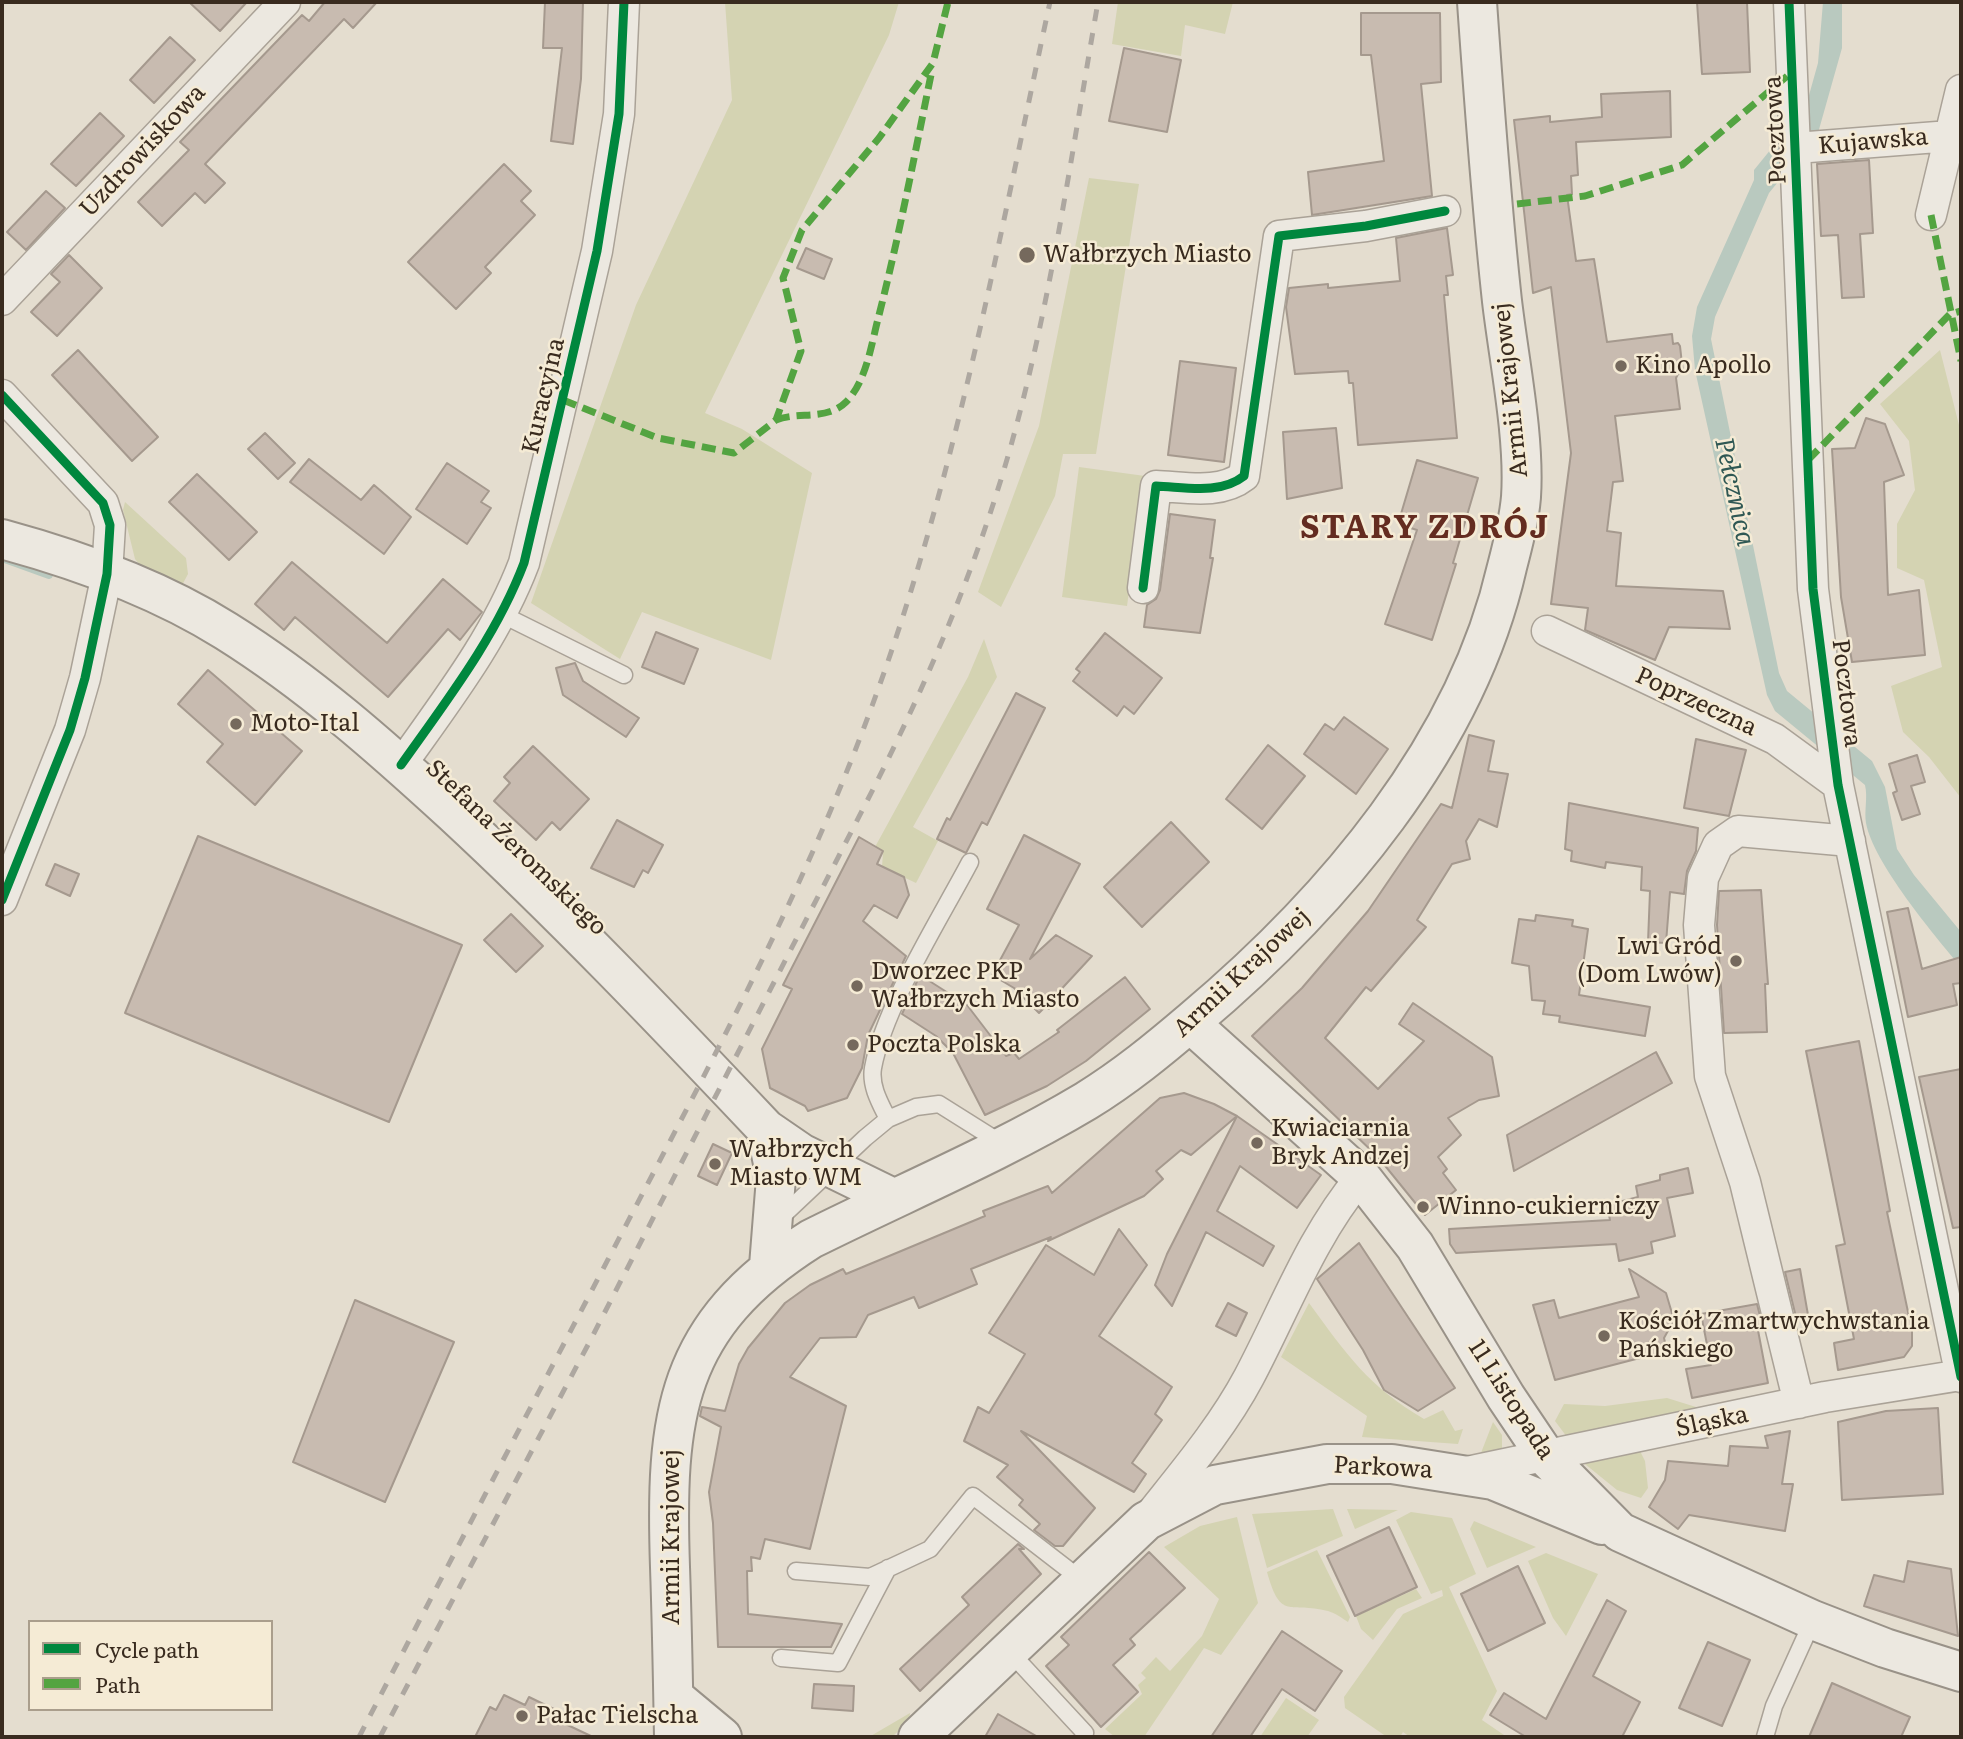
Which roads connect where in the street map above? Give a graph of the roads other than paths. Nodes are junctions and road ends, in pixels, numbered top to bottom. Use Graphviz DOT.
graph roads {
  1 [pos="285,2"];
  2 [pos="624,2"];
  3 [pos="1477,2"];
  4 [pos="1789,2"];
  5 [pos="1961,90"];
  6 [pos="1950,136"];
  7 [pos="1805,155"];
  8 [pos="1445,211"];
  9 [pos="1930,215"];
  10 [pos="2,300"];
  11 [pos="2,396"];
  12 [pos="2,540"];
  13 [pos="107,573"];
  14 [pos="1143,588"];
  15 [pos="503,615"];
  16 [pos="1547,631"];
  17 [pos="624,674"];
  18 [pos="401,765"];
  19 [pos="1837,778"];
  20 [pos="1850,841"];
  21 [pos="970,862"];
  22 [pos="2,900"];
  23 [pos="1190,1023"];
  24 [pos="888,1119"];
  25 [pos="766,1129"];
  26 [pos="1003,1144"];
  27 [pos="833,1169"];
  28 [pos="1361,1177"];
  29 [pos="893,1198"];
  30 [pos="774,1224"];
  31 [pos="769,1266"];
  32 [pos="1961,1376"];
  33 [pos="1798,1403"];
  34 [pos="1547,1458"];
  35 [pos="1464,1473"];
  36 [pos="1146,1521"];
  37 [pos="1620,1532"];
  38 [pos="888,1568"];
  39 [pos="796,1572"];
  40 [pos="1083,1581"];
  41 [pos="1829,1627"];
  42 [pos="1009,1651"];
  43 [pos="781,1658"];
  44 [pos="1961,1672"];
  45 [pos="674,1698"];
  46 [pos="929,1730"];
  47 [pos="674,1737"];
  48 [pos="722,1737"];
  49 [pos="1083,1737"];
  50 [pos="1765,1737"];
  1 -- 10 [label="street, Uzdrowiskowa"];
  2 -- 15 [label="street, Kuracyjna"];
  3 -- 23 [label="main road, Armii Krajowej"];
  4 -- 7 [label="street, Pocztowa"];
  5 -- 6 [label="street, Kujawska"];
  6 -- 7 [label="street, Kujawska"];
  6 -- 9 [label="street, Kujawska"];
  7 -- 19 [label="street, Pocztowa"];
  8 -- 14 [label="street"];
  11 -- 13 [label="street"];
  12 -- 13 [label="main road, Stefana Żeromskiego"];
  13 -- 18 [label="main road, Stefana Żeromskiego"];
  13 -- 22 [label="street"];
  15 -- 17 [label="lane"];
  15 -- 18 [label="street, Kuracyjna"];
  16 -- 19 [label="street, Poprzeczna"];
  18 -- 25 [label="main road, Stefana Żeromskiego"];
  19 -- 20 [label="street, Pocztowa"];
  20 -- 32 [label="street, Pocztowa"];
  20 -- 33 [label="street"];
  21 -- 24 [label="lane"];
  23 -- 26 [label="main road, Armii Krajowej"];
  23 -- 28 [label="main road, 11 Listopada"];
  24 -- 26 [label="lane"];
  24 -- 27 [label="lane"];
  25 -- 27 [label="main road, Stefana Żeromskiego"];
  25 -- 30 [label="main road"];
  26 -- 29 [label="main road, Armii Krajowej"];
  27 -- 29 [label="main road, Stefana Żeromskiego"];
  27 -- 30 [label="lane"];
  28 -- 34 [label="main road, 11 Listopada"];
  28 -- 36 [label="street, Parkowa"];
  29 -- 31 [label="main road, Armii Krajowej"];
  30 -- 31 [label="main road"];
  31 -- 45 [label="main road, Armii Krajowej"];
  32 -- 33 [label="street, Śląska"];
  33 -- 34 [label="street, Śląska"];
  34 -- 35 [label="street, Śląska"];
  34 -- 37 [label="main road, 11 Listopada"];
  35 -- 36 [label="main road, Parkowa"];
  35 -- 37 [label="main road, Parkowa"];
  36 -- 40 [label="main road, Parkowa"];
  37 -- 41 [label="main road, 11 Listopada"];
  38 -- 39 [label="lane"];
  38 -- 40 [label="lane"];
  38 -- 43 [label="lane"];
  40 -- 42 [label="main road, Parkowa"];
  41 -- 44 [label="main road, 11 Listopada"];
  41 -- 50 [label="lane"];
  42 -- 46 [label="main road, Parkowa"];
  42 -- 49 [label="lane"];
  45 -- 47 [label="main road, Armii Krajowej"];
  45 -- 48 [label="main road"];
}
